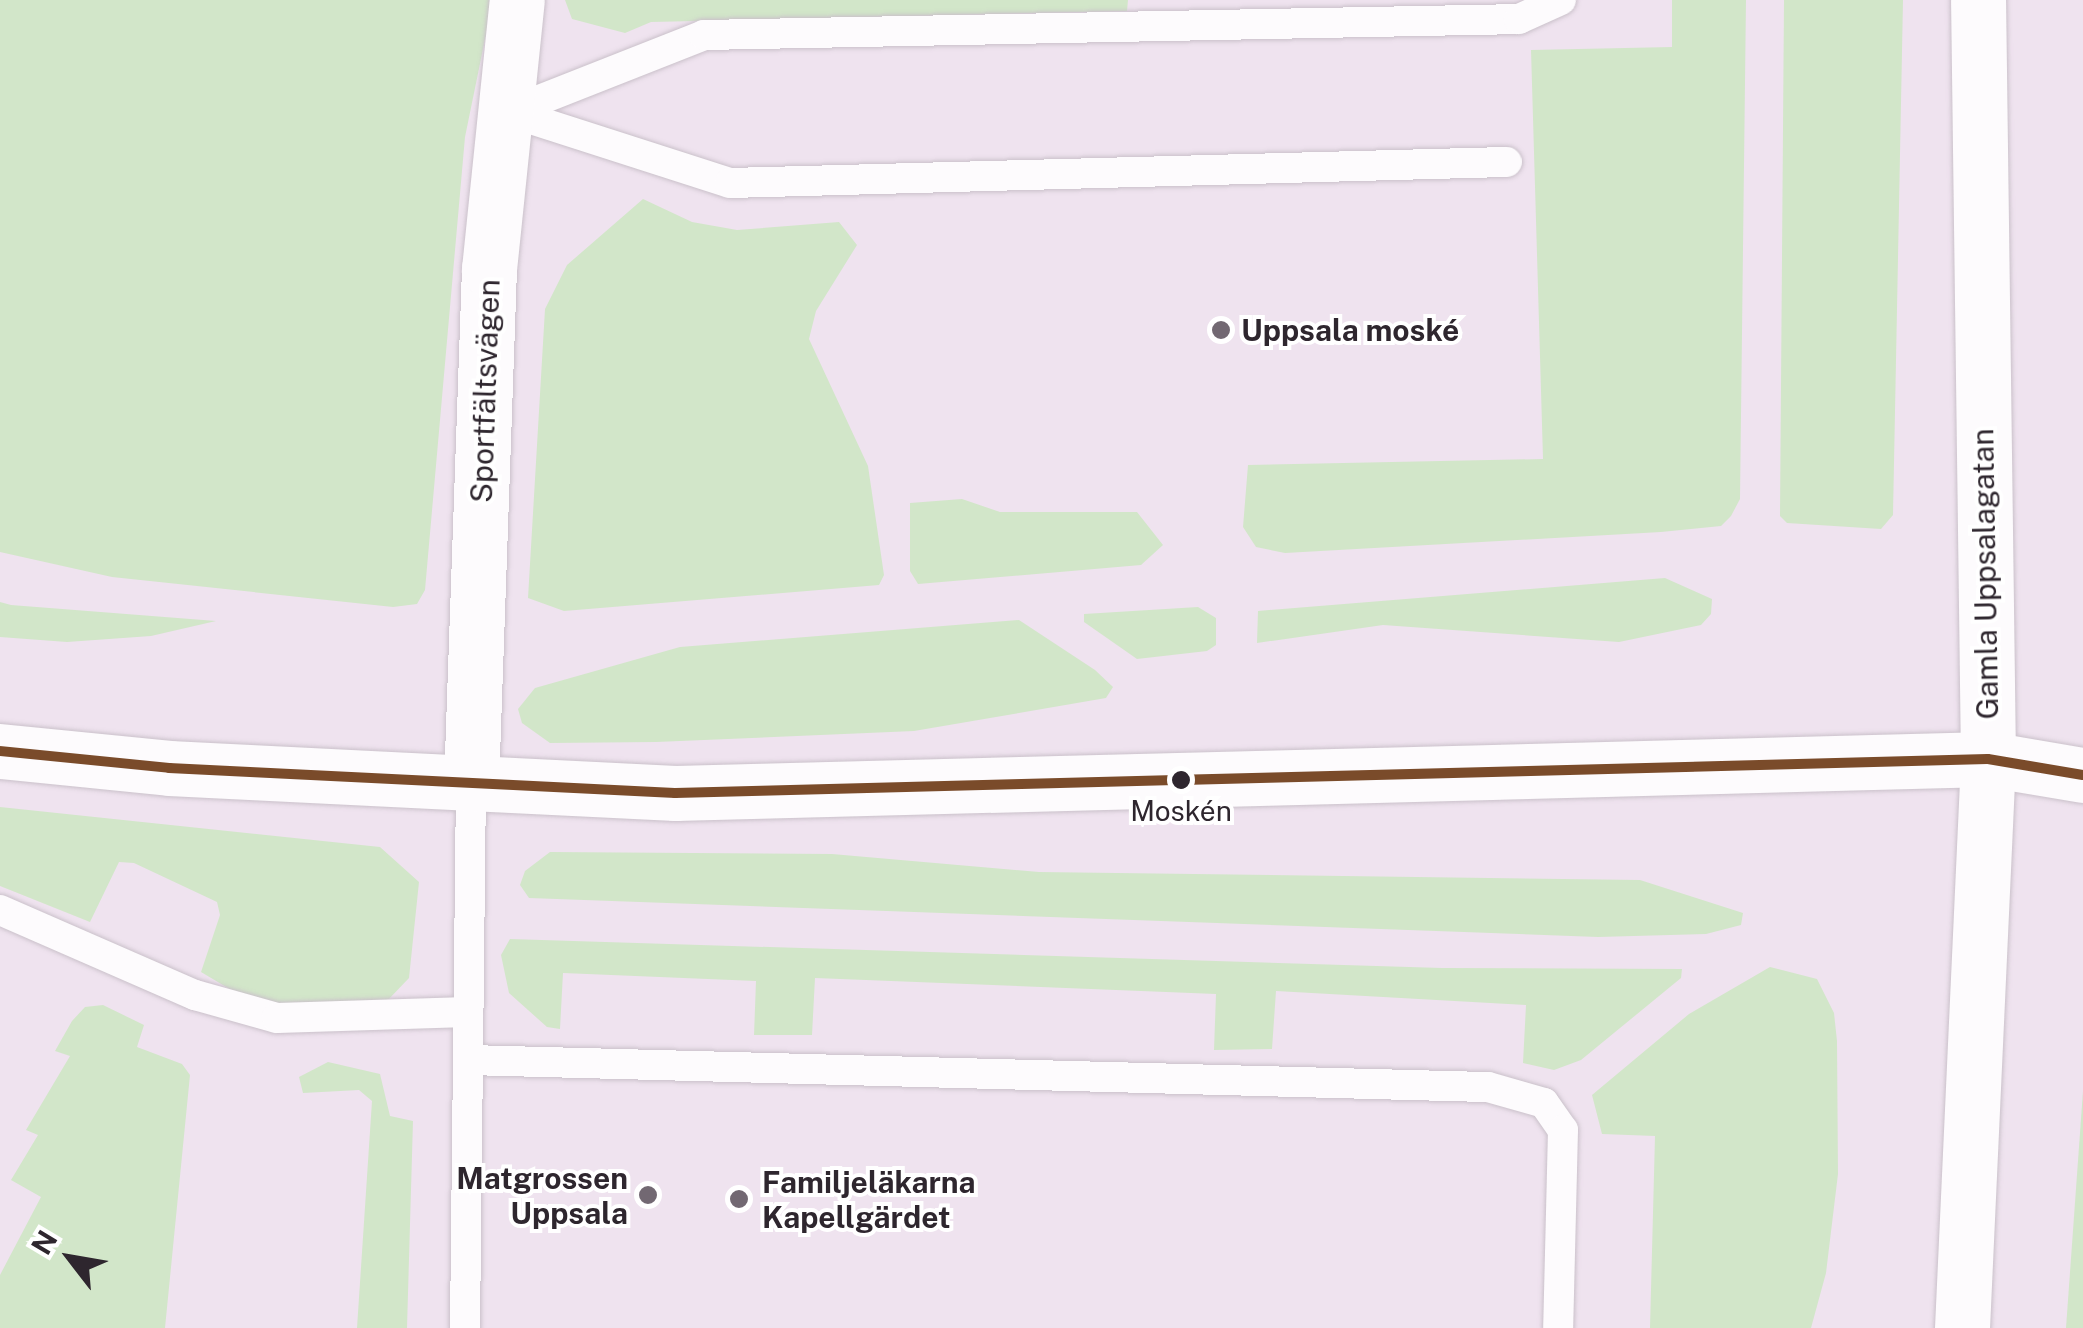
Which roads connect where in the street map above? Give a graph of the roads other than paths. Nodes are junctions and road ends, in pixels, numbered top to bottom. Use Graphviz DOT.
graph roads {
  1 [pos="517,0"];
  2 [pos="1561,0"];
  3 [pos="1978,0"];
  4 [pos="509,112"];
  5 [pos="1507,162"];
  6 [pos="0,752"];
  7 [pos="1988,759"];
  8 [pos="2083,774"];
  9 [pos="471,784"];
  10 [pos="0,910"];
  11 [pos="468,1012"];
  12 [pos="468,1060"];
  13 [pos="465,1328"];
  14 [pos="1558,1328"];
  15 [pos="1962,1328"];
  1 -- 4 [label="street, Sportfältsvägen"];
  2 -- 4 [label="lane"];
  3 -- 7 [label="street, Gamla Uppsalagatan"];
  4 -- 5 [label="lane"];
  4 -- 9 [label="street, Sportfältsvägen"];
  6 -- 9 [label="street"];
  7 -- 8 [label="street"];
  7 -- 9 [label="street"];
  7 -- 15 [label="street, Gamla Uppsalagatan"];
  9 -- 11 [label="lane"];
  10 -- 11 [label="lane"];
  11 -- 12 [label="lane"];
  12 -- 13 [label="lane"];
  12 -- 14 [label="lane"];
}
